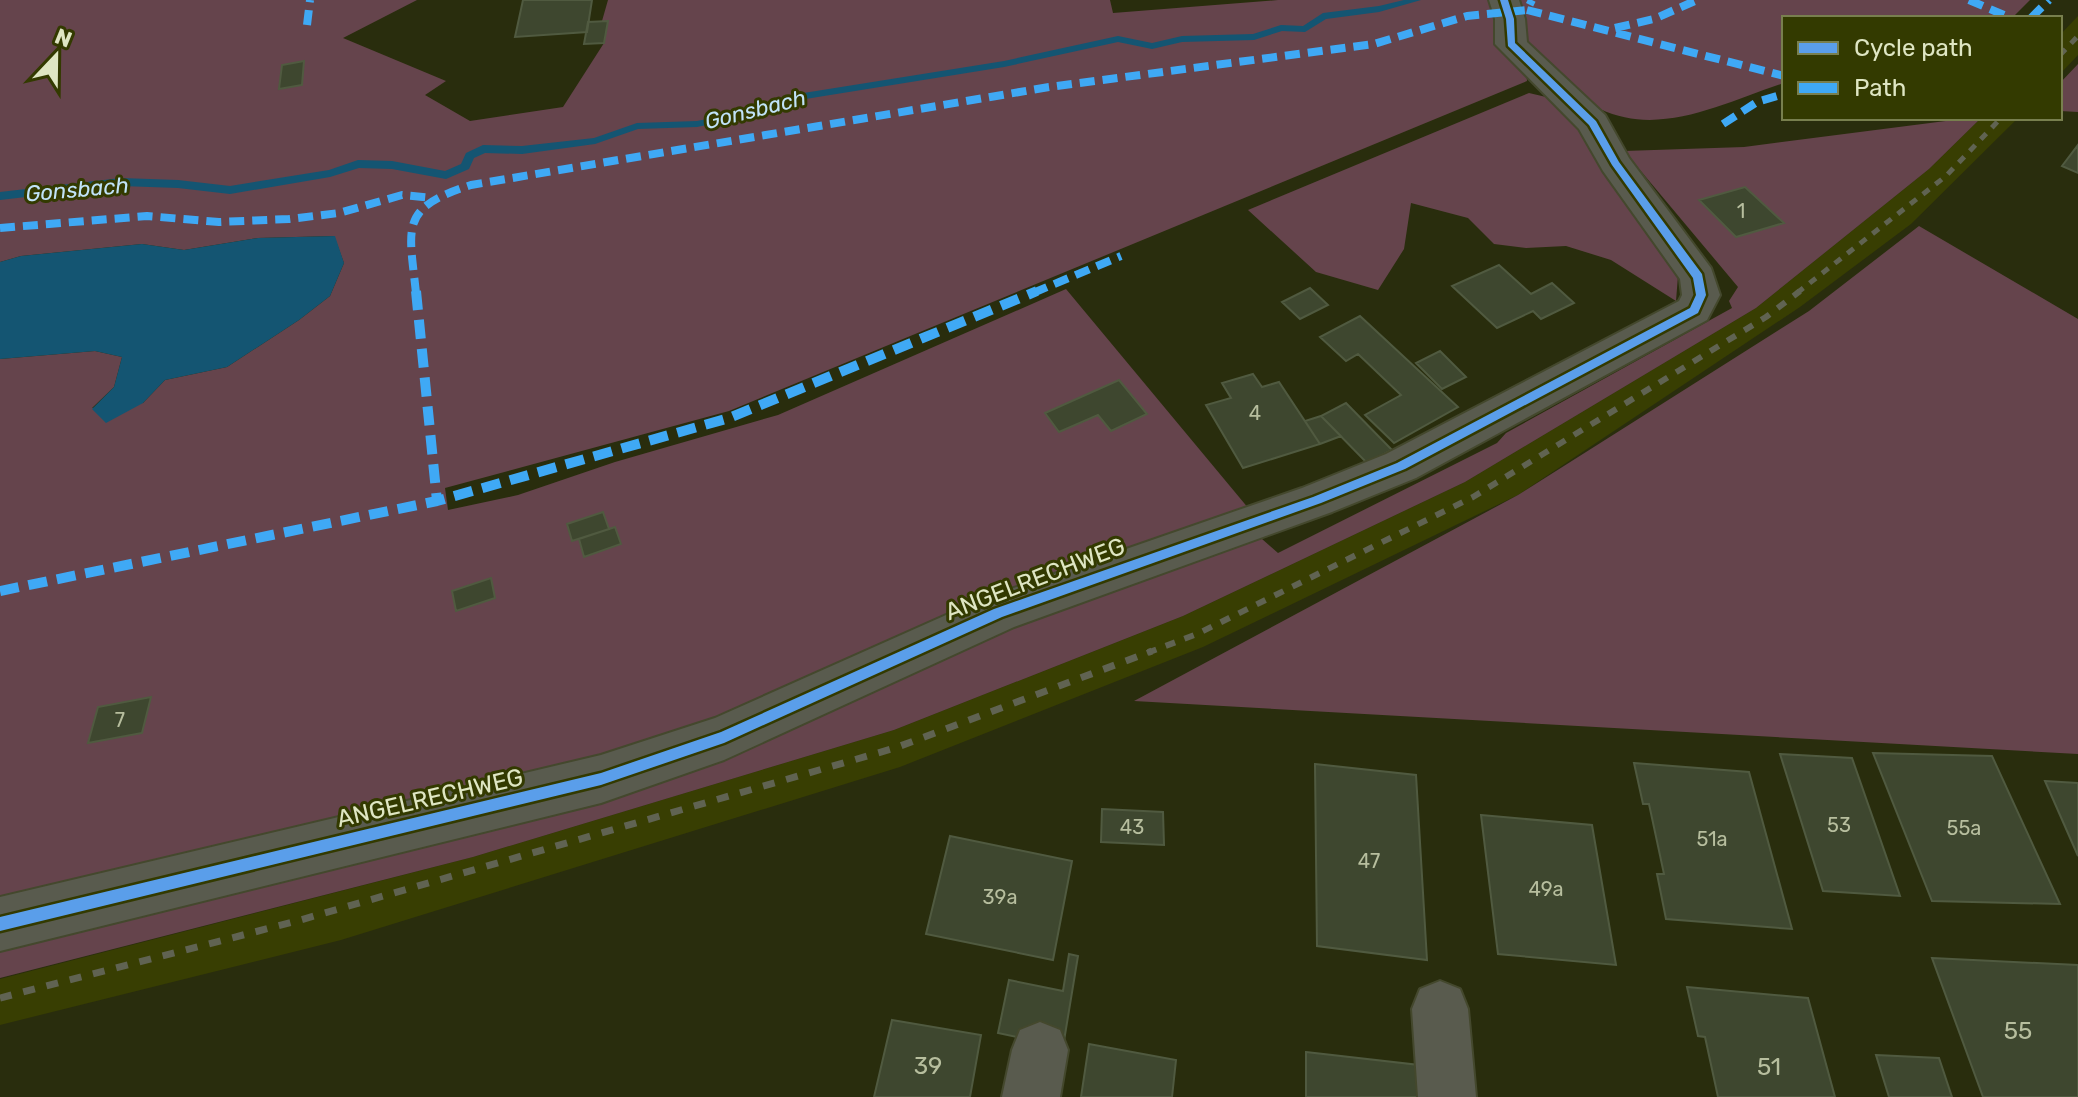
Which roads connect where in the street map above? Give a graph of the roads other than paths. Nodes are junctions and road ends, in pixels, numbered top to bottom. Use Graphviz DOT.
graph roads {
  1 [pos="1504,0"];
  2 [pos="0,924"];
  3 [pos="1440,1009"];
  4 [pos="1447,1097"];
  1 -- 2 [label="lane, ANGELRECHWEG"];
  3 -- 4 [label="lane"];
}
